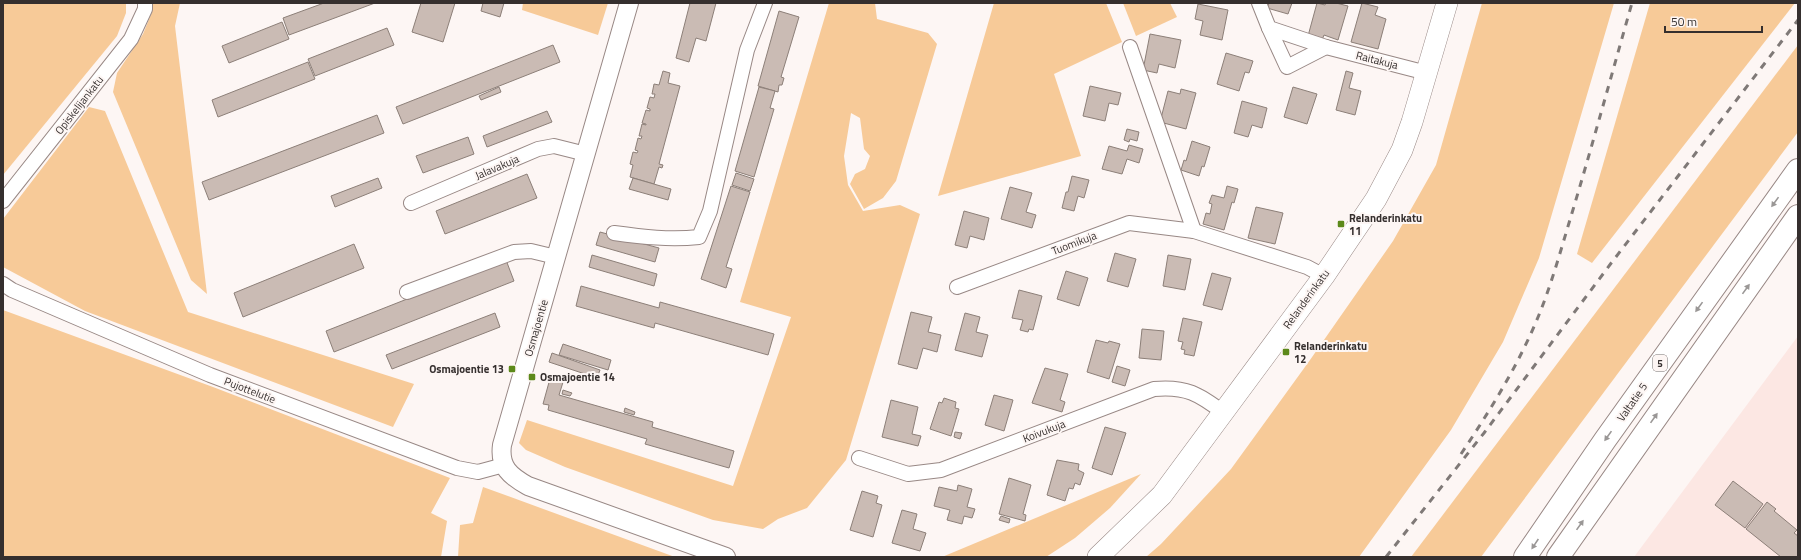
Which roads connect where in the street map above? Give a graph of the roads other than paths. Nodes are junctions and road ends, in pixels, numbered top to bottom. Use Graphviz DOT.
graph roads {
  1 [pos="144,3"];
  2 [pos="630,3"];
  3 [pos="765,3"];
  4 [pos="1259,3"];
  5 [pos="1448,3"];
  6 [pos="1269,28"];
  7 [pos="1130,47"];
  8 [pos="1326,47"];
  9 [pos="1427,73"];
  10 [pos="586,154"];
  11 [pos="1798,170"];
  12 [pos="3,201"];
  13 [pos="411,203"];
  14 [pos="1798,216"];
  15 [pos="1194,231"];
  16 [pos="614,233"];
  17 [pos="556,257"];
  18 [pos="1324,276"];
  19 [pos="3,284"];
  20 [pos="957,287"];
  21 [pos="407,292"];
  22 [pos="1224,413"];
  23 [pos="858,458"];
  24 [pos="504,466"];
  25 [pos="726,557"];
  26 [pos="1098,557"];
  27 [pos="1525,557"];
  28 [pos="1558,557"];
  1 -- 12 [label="street, Opiskelijankatu"];
  2 -- 10 [label="street, Osmajoentie"];
  3 -- 16 [label="street"];
  4 -- 6 [label="street"];
  5 -- 9 [label="main road, Relanderinkatu"];
  6 -- 8 [label="street, Raitakuja"];
  6 -- 8 [label="street"];
  7 -- 15 [label="street"];
  8 -- 9 [label="street, Raitakuja"];
  9 -- 18 [label="main road, Relanderinkatu"];
  10 -- 13 [label="street, Jalavakuja"];
  10 -- 17 [label="street, Osmajoentie"];
  11 -- 27 [label="highway, Valtatie 5 / 5, one-way"];
  28 -- 14 [label="highway, one-way"];
  15 -- 18 [label="street, Tuomikuja"];
  15 -- 20 [label="street, Tuomikuja"];
  17 -- 21 [label="street"];
  17 -- 24 [label="street, Osmajoentie"];
  18 -- 22 [label="main road, Relanderinkatu"];
  19 -- 24 [label="street, Pujottelutie"];
  22 -- 23 [label="street, Koivukuja"];
  22 -- 26 [label="main road, Relanderinkatu"];
  24 -- 25 [label="street"];
}
